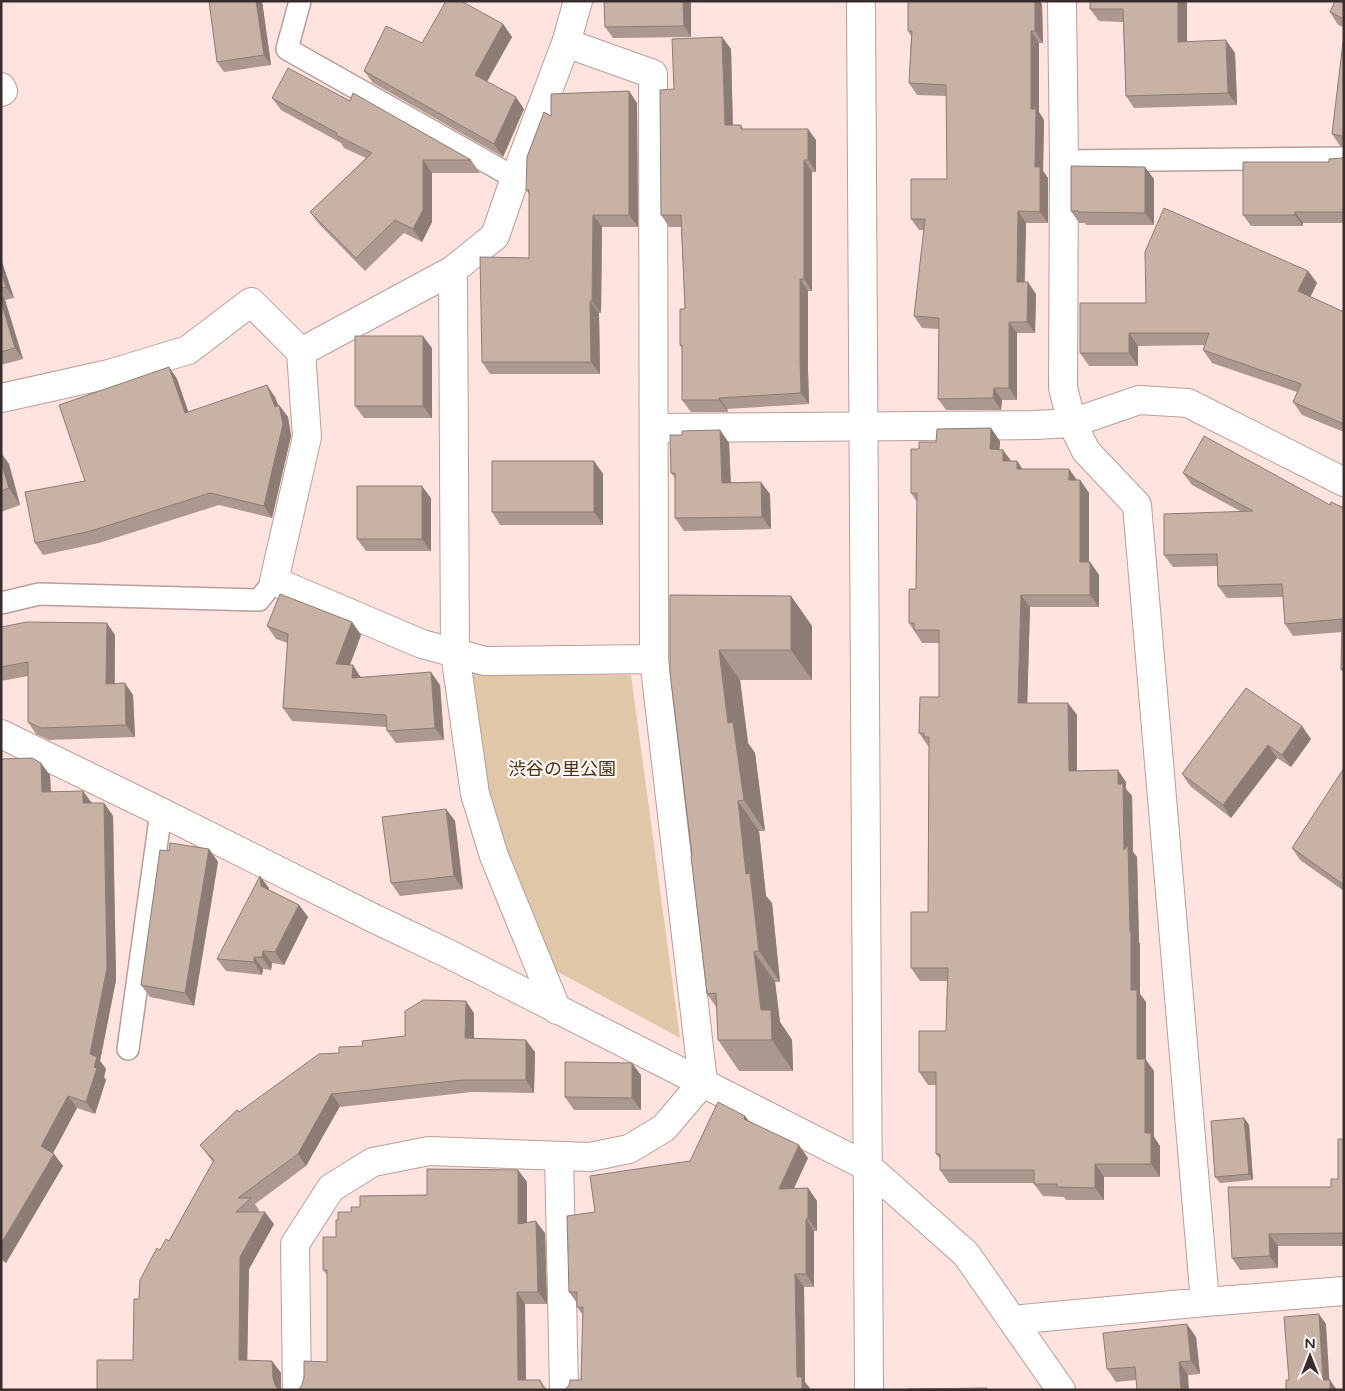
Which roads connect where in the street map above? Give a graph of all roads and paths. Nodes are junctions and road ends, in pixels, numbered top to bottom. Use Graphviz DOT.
graph roads {
  1 [pos="300,1"];
  2 [pos="578,1"];
  3 [pos="861,1"];
  4 [pos="1062,1"];
  5 [pos="566,43"];
  6 [pos="1,87"];
  7 [pos="1,92"];
  8 [pos="1344,158"];
  9 [pos="1064,161"];
  10 [pos="515,178"];
  11 [pos="453,270"];
  12 [pos="301,352"];
  13 [pos="1,398"];
  14 [pos="1072,423"];
  15 [pos="864,426"];
  16 [pos="654,428"];
  17 [pos="1344,482"];
  18 [pos="274,581"];
  19 [pos="1,603"];
  20 [pos="455,653"];
  21 [pos="654,660"];
  22 [pos="1,734"];
  23 [pos="161,812"];
  24 [pos="557,1010"];
  25 [pos="128,1049"];
  26 [pos="703,1082"];
  27 [pos="559,1156"];
  28 [pos="868,1167"];
  29 [pos="1344,1291"];
  30 [pos="1205,1302"];
  31 [pos="1012,1320"];
  32 [pos="297,1390"];
  33 [pos="564,1390"];
  34 [pos="869,1390"];
  35 [pos="1061,1390"];
  1 -- 10 [label="lane"];
  2 -- 5 [label="street"];
  3 -- 15 [label="street"];
  4 -- 9 [label="street"];
  5 -- 10 [label="street"];
  5 -- 16 [label="street"];
  6 -- 7 [label="street"];
  8 -- 9 [label="lane"];
  9 -- 14 [label="street"];
  10 -- 11 [label="street"];
  11 -- 12 [label="street"];
  11 -- 20 [label="street"];
  12 -- 13 [label="street"];
  12 -- 18 [label="street"];
  14 -- 15 [label="street"];
  14 -- 17 [label="street"];
  14 -- 30 [label="street"];
  15 -- 16 [label="street"];
  15 -- 28 [label="street"];
  16 -- 21 [label="street"];
  18 -- 19 [label="lane"];
  18 -- 20 [label="street"];
  20 -- 21 [label="street"];
  20 -- 24 [label="street"];
  21 -- 26 [label="street"];
  22 -- 23 [label="street"];
  23 -- 24 [label="street"];
  23 -- 25 [label="lane"];
  24 -- 26 [label="street"];
  26 -- 27 [label="street"];
  26 -- 28 [label="street"];
  27 -- 32 [label="street"];
  27 -- 33 [label="street"];
  28 -- 31 [label="street"];
  28 -- 34 [label="street"];
  29 -- 30 [label="street"];
  30 -- 31 [label="street"];
  31 -- 35 [label="street"];
}
